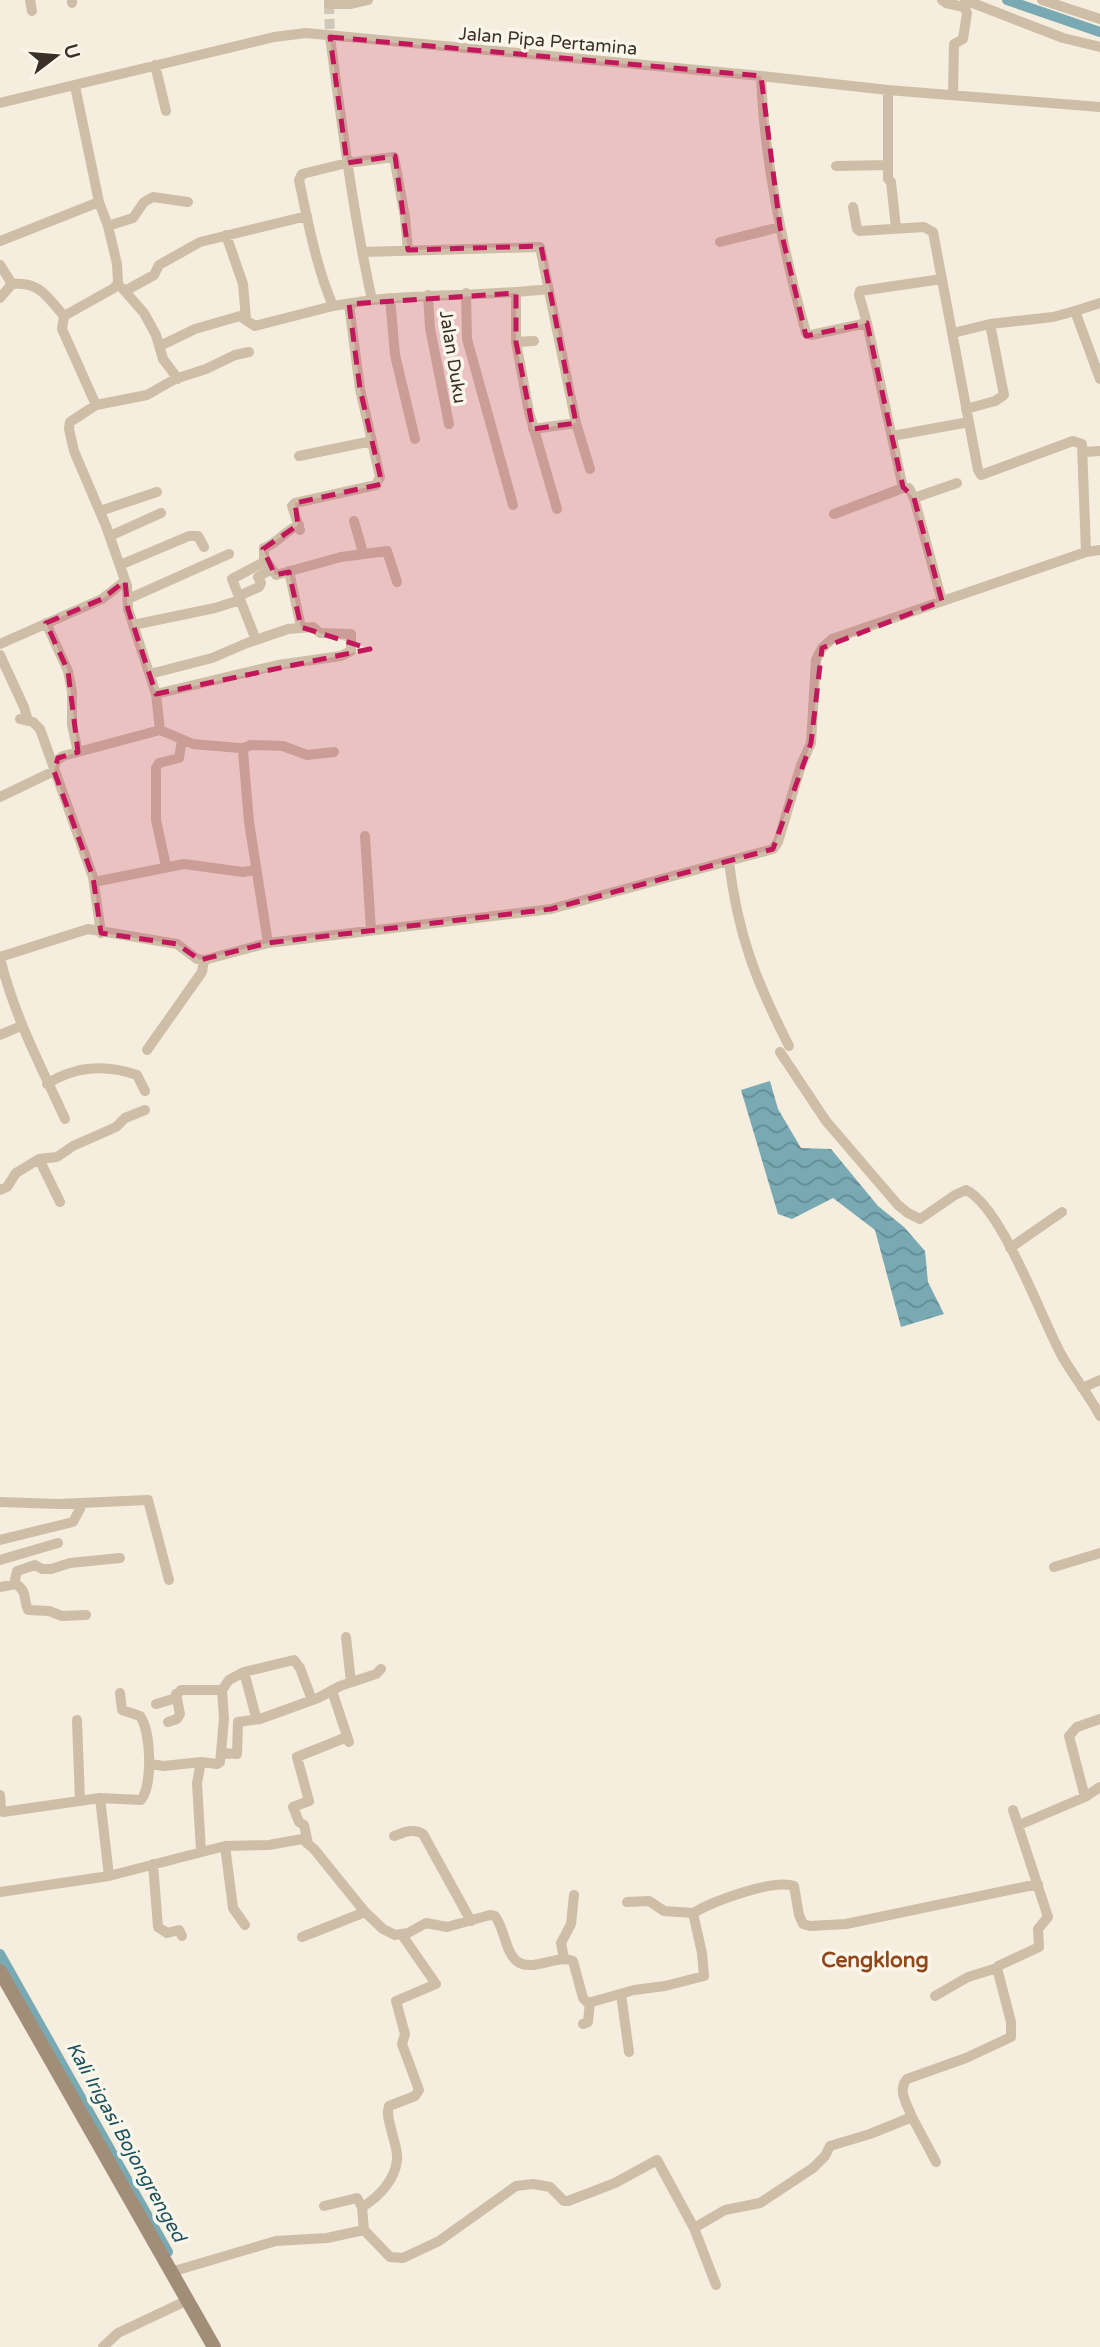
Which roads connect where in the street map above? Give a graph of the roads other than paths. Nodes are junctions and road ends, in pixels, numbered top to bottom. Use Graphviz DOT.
graph roads {
  1 [pos="30,0"];
  2 [pos="329,0"];
  3 [pos="368,0"];
  4 [pos="942,0"];
  5 [pos="965,0"];
  6 [pos="1042,0"];
  7 [pos="1056,2"];
  8 [pos="32,11"];
  9 [pos="1100,19"];
  10 [pos="330,37"];
  11 [pos="1100,47"];
  12 [pos="155,65"];
  13 [pos="761,76"];
  14 [pos="75,86"];
  15 [pos="888,90"];
  16 [pos="953,94"];
  17 [pos="0,103"];
  18 [pos="1100,107"];
  19 [pos="166,111"];
  20 [pos="347,163"];
  21 [pos="888,165"];
  22 [pos="836,166"];
  23 [pos="99,202"];
  24 [pos="188,202"];
  25 [pos="853,206"];
  26 [pos="307,216"];
  27 [pos="108,226"];
  28 [pos="780,227"];
  29 [pos="896,228"];
  30 [pos="226,235"];
  31 [pos="0,241"];
  32 [pos="720,242"];
  33 [pos="408,250"];
  34 [pos="362,252"];
  35 [pos="0,265"];
  36 [pos="942,279"];
  37 [pos="12,284"];
  38 [pos="122,287"];
  39 [pos="548,289"];
  40 [pos="466,293"];
  41 [pos="516,293"];
  42 [pos="428,295"];
  43 [pos="0,298"];
  44 [pos="390,298"];
  45 [pos="372,300"];
  46 [pos="1100,303"];
  47 [pos="349,304"];
  48 [pos="333,306"];
  49 [pos="1075,311"];
  50 [pos="64,316"];
  51 [pos="246,319"];
  52 [pos="867,323"];
  53 [pos="990,324"];
  54 [pos="953,333"];
  55 [pos="534,341"];
  56 [pos="516,342"];
  57 [pos="160,346"];
  58 [pos="249,352"];
  59 [pos="178,379"];
  60 [pos="1100,379"];
  61 [pos="96,405"];
  62 [pos="967,409"];
  63 [pos="969,422"];
  64 [pos="576,423"];
  65 [pos="449,424"];
  66 [pos="533,429"];
  67 [pos="892,436"];
  68 [pos="415,439"];
  69 [pos="372,441"];
  70 [pos="1100,451"];
  71 [pos="1084,452"];
  72 [pos="299,456"];
  73 [pos="590,469"];
  74 [pos="957,483"];
  75 [pos="904,488"];
  76 [pos="157,492"];
  77 [pos="914,498"];
  78 [pos="513,505"];
  79 [pos="557,509"];
  80 [pos="100,511"];
  81 [pos="161,513"];
  82 [pos="834,514"];
  83 [pos="354,521"];
  84 [pos="110,536"];
  85 [pos="204,547"];
  86 [pos="1100,550"];
  87 [pos="1086,552"];
  88 [pos="363,553"];
  89 [pos="229,554"];
  90 [pos="265,559"];
  91 [pos="120,565"];
  92 [pos="272,569"];
  93 [pos="289,571"];
  94 [pos="125,581"];
  95 [pos="397,582"];
  96 [pos="239,598"];
  97 [pos="128,599"];
  98 [pos="942,601"];
  99 [pos="46,623"];
  100 [pos="133,625"];
  101 [pos="300,627"];
  102 [pos="256,640"];
  103 [pos="0,644"];
  104 [pos="0,655"];
  105 [pos="150,674"];
  106 [pos="4,675"];
  107 [pos="156,694"];
  108 [pos="160,730"];
  109 [pos="182,740"];
  110 [pos="241,748"];
  111 [pos="78,752"];
  112 [pos="334,752"];
  113 [pos="54,771"];
  114 [pos="0,784"];
  115 [pos="2,796"];
  116 [pos="365,836"];
  117 [pos="729,862"];
  118 [pos="166,866"];
  119 [pos="256,870"];
  120 [pos="94,881"];
  121 [pos="371,930"];
  122 [pos="101,933"];
  123 [pos="268,943"];
  124 [pos="0,958"];
  125 [pos="204,960"];
  126 [pos="21,1026"];
  127 [pos="0,1035"];
  128 [pos="147,1049"];
  129 [pos="47,1084"];
  130 [pos="145,1091"];
  131 [pos="145,1110"];
  132 [pos="65,1119"];
  133 [pos="39,1159"];
  134 [pos="0,1190"];
  135 [pos="60,1202"];
  136 [pos="1062,1212"];
  137 [pos="1010,1248"];
  138 [pos="1100,1380"];
  139 [pos="1083,1388"];
  140 [pos="1100,1416"];
  141 [pos="0,1502"];
  142 [pos="80,1503"];
  143 [pos="0,1540"];
  144 [pos="58,1544"];
  145 [pos="1100,1553"];
  146 [pos="120,1558"];
  147 [pos="0,1560"];
  148 [pos="1054,1567"];
  149 [pos="169,1580"];
  150 [pos="14,1584"];
  151 [pos="0,1587"];
  152 [pos="86,1615"];
  153 [pos="346,1637"];
  154 [pos="381,1669"];
  155 [pos="244,1672"];
  156 [pos="351,1682"];
  157 [pos="222,1690"];
  158 [pos="332,1691"];
  159 [pos="120,1693"];
  160 [pos="176,1694"];
  161 [pos="312,1700"];
  162 [pos="156,1704"];
  163 [pos="260,1718"];
  164 [pos="1100,1719"];
  165 [pos="77,1720"];
  166 [pos="168,1722"];
  167 [pos="221,1752"];
  168 [pos="201,1762"];
  169 [pos="150,1763"];
  170 [pos="1100,1787"];
  171 [pos="0,1795"];
  172 [pos="1085,1797"];
  173 [pos="100,1798"];
  174 [pos="80,1801"];
  175 [pos="1013,1810"];
  176 [pos="1018,1825"];
  177 [pos="394,1836"];
  178 [pos="308,1843"];
  179 [pos="225,1846"];
  180 [pos="201,1851"];
  181 [pos="153,1864"];
  182 [pos="109,1875"];
  183 [pos="1038,1884"];
  184 [pos="0,1892"];
  185 [pos="574,1895"];
  186 [pos="626,1902"];
  187 [pos="365,1912"];
  188 [pos="692,1913"];
  189 [pos="471,1921"];
  190 [pos="245,1925"];
  191 [pos="402,1935"];
  192 [pos="182,1936"];
  193 [pos="302,1937"];
  194 [pos="564,1959"];
  195 [pos="997,1968"];
  196 [pos="0,1971"];
  197 [pos="621,1994"];
  198 [pos="935,1996"];
  199 [pos="590,2002"];
  200 [pos="583,2024"];
  201 [pos="629,2052"];
  202 [pos="912,2117"];
  203 [pos="936,2162"];
  204 [pos="324,2206"];
  205 [pos="362,2207"];
  206 [pos="694,2228"];
  207 [pos="364,2230"];
  208 [pos="178,2270"];
  209 [pos="716,2284"];
  210 [pos="188,2301"];
  211 [pos="103,2347"];
  212 [pos="214,2347"];
  1 -- 8 [label="street"];
  2 -- 3 [label="street"];
  4 -- 16 [label="street"];
  5 -- 11 [label="street"];
  6 -- 7 [label="street"];
  7 -- 9 [label="street"];
  10 -- 12 [label="street, Jalan Pipa Pertamina"];
  10 -- 13 [label="street, Jalan Pipa Pertamina"];
  10 -- 20 [label="street"];
  12 -- 14 [label="street, Jalan Pipa Pertamina"];
  12 -- 19 [label="street"];
  13 -- 15 [label="street, Jalan Pipa Pertamina"];
  13 -- 28 [label="street"];
  14 -- 17 [label="street, Jalan Pipa Pertamina"];
  14 -- 23 [label="street"];
  15 -- 16 [label="street, Jalan Pipa Pertamina"];
  15 -- 21 [label="street"];
  16 -- 18 [label="street, Jalan Pipa Pertamina"];
  20 -- 26 [label="street"];
  20 -- 33 [label="street"];
  20 -- 34 [label="street"];
  21 -- 22 [label="street"];
  21 -- 29 [label="street"];
  23 -- 27 [label="street"];
  23 -- 31 [label="street"];
  24 -- 27 [label="street"];
  25 -- 29 [label="street"];
  26 -- 30 [label="street"];
  26 -- 48 [label="street"];
  27 -- 38 [label="street"];
  28 -- 32 [label="street"];
  28 -- 52 [label="street"];
  29 -- 36 [label="street"];
  30 -- 38 [label="street"];
  30 -- 51 [label="street"];
  33 -- 34 [label="street"];
  33 -- 39 [label="street"];
  34 -- 45 [label="street"];
  35 -- 37 [label="street"];
  36 -- 52 [label="street"];
  36 -- 54 [label="street"];
  37 -- 43 [label="street"];
  37 -- 50 [label="street"];
  38 -- 50 [label="street"];
  38 -- 57 [label="street"];
  39 -- 41 [label="street"];
  39 -- 64 [label="street"];
  40 -- 41 [label="street"];
  40 -- 42 [label="street"];
  40 -- 78 [label="street"];
  41 -- 56 [label="street"];
  42 -- 44 [label="street"];
  42 -- 65 [label="street, Jalan Duku"];
  44 -- 45 [label="street"];
  44 -- 68 [label="street"];
  45 -- 47 [label="street"];
  46 -- 49 [label="street"];
  47 -- 48 [label="street"];
  47 -- 69 [label="street"];
  48 -- 51 [label="street"];
  49 -- 53 [label="street"];
  49 -- 60 [label="street"];
  50 -- 61 [label="street"];
  51 -- 57 [label="street"];
  52 -- 67 [label="street"];
  53 -- 54 [label="street"];
  53 -- 62 [label="street"];
  54 -- 62 [label="street"];
  55 -- 56 [label="street"];
  56 -- 66 [label="street"];
  57 -- 59 [label="street"];
  58 -- 59 [label="street"];
  59 -- 61 [label="street"];
  61 -- 80 [label="street"];
  62 -- 63 [label="street"];
  63 -- 67 [label="street"];
  63 -- 71 [label="street"];
  64 -- 66 [label="street"];
  64 -- 73 [label="street"];
  66 -- 79 [label="street"];
  67 -- 75 [label="street"];
  69 -- 72 [label="street"];
  69 -- 90 [label="street"];
  70 -- 71 [label="street"];
  71 -- 87 [label="street"];
  74 -- 77 [label="street"];
  75 -- 77 [label="street"];
  75 -- 82 [label="street"];
  76 -- 80 [label="street"];
  77 -- 98 [label="street"];
  80 -- 84 [label="street"];
  81 -- 84 [label="street"];
  83 -- 88 [label="street"];
  84 -- 91 [label="street"];
  85 -- 91 [label="street"];
  86 -- 87 [label="street"];
  87 -- 98 [label="street"];
  88 -- 93 [label="street"];
  88 -- 95 [label="street"];
  89 -- 97 [label="street"];
  90 -- 92 [label="street"];
  90 -- 96 [label="street"];
  91 -- 94 [label="street"];
  92 -- 93 [label="street"];
  92 -- 96 [label="street"];
  93 -- 101 [label="street"];
  94 -- 97 [label="street"];
  94 -- 99 [label="street"];
  96 -- 100 [label="street"];
  96 -- 102 [label="street"];
  97 -- 100 [label="street"];
  98 -- 117 [label="street"];
  99 -- 103 [label="street"];
  99 -- 111 [label="street"];
  100 -- 105 [label="street"];
  101 -- 102 [label="street"];
  101 -- 107 [label="street"];
  102 -- 105 [label="street"];
  104 -- 106 [label="street"];
  105 -- 107 [label="street"];
  106 -- 113 [label="street"];
  107 -- 108 [label="street"];
  108 -- 109 [label="street"];
  108 -- 111 [label="street"];
  109 -- 110 [label="street"];
  109 -- 118 [label="street"];
  110 -- 112 [label="street"];
  110 -- 119 [label="street"];
  111 -- 113 [label="street"];
  113 -- 115 [label="street"];
  113 -- 120 [label="street"];
  114 -- 115 [label="street"];
  116 -- 121 [label="street"];
  117 -- 121 [label="street"];
  117 -- 137 [label="street"];
  118 -- 119 [label="street"];
  118 -- 120 [label="street"];
  119 -- 123 [label="street"];
  120 -- 122 [label="street"];
  121 -- 123 [label="street"];
  122 -- 124 [label="street"];
  122 -- 125 [label="street"];
  123 -- 125 [label="street"];
  124 -- 126 [label="street"];
  125 -- 128 [label="street"];
  126 -- 127 [label="street"];
  126 -- 129 [label="street"];
  129 -- 130 [label="street"];
  129 -- 132 [label="street"];
  131 -- 133 [label="street"];
  133 -- 134 [label="street"];
  133 -- 135 [label="street"];
  136 -- 137 [label="street"];
  137 -- 139 [label="street"];
  138 -- 139 [label="street"];
  139 -- 140 [label="street"];
  141 -- 142 [label="street"];
  142 -- 143 [label="street"];
  142 -- 149 [label="street"];
  144 -- 147 [label="street"];
  145 -- 148 [label="street"];
  146 -- 150 [label="street"];
  150 -- 151 [label="street"];
  150 -- 152 [label="street"];
  153 -- 156 [label="street"];
  154 -- 156 [label="street"];
  155 -- 157 [label="street"];
  155 -- 161 [label="street"];
  155 -- 163 [label="street"];
  156 -- 158 [label="street"];
  157 -- 160 [label="street"];
  157 -- 167 [label="street"];
  158 -- 161 [label="street"];
  158 -- 178 [label="street"];
  159 -- 169 [label="street"];
  160 -- 162 [label="street"];
  160 -- 166 [label="street"];
  161 -- 163 [label="street"];
  163 -- 167 [label="street"];
  164 -- 172 [label="street"];
  165 -- 174 [label="street"];
  167 -- 168 [label="street"];
  168 -- 169 [label="street"];
  168 -- 180 [label="street"];
  169 -- 173 [label="street"];
  170 -- 172 [label="street"];
  171 -- 174 [label="street"];
  172 -- 176 [label="street"];
  173 -- 174 [label="street"];
  173 -- 182 [label="street"];
  175 -- 176 [label="street"];
  176 -- 183 [label="street"];
  177 -- 189 [label="street"];
  178 -- 179 [label="street"];
  178 -- 187 [label="street"];
  179 -- 180 [label="street"];
  179 -- 190 [label="street"];
  180 -- 181 [label="street"];
  181 -- 182 [label="street"];
  181 -- 192 [label="street"];
  182 -- 184 [label="street"];
  183 -- 188 [label="street"];
  183 -- 195 [label="street"];
  185 -- 194 [label="street"];
  186 -- 188 [label="street"];
  187 -- 191 [label="street"];
  187 -- 193 [label="street"];
  188 -- 197 [label="street"];
  189 -- 191 [label="street"];
  189 -- 194 [label="street"];
  191 -- 205 [label="street"];
  194 -- 199 [label="street"];
  195 -- 198 [label="street"];
  195 -- 202 [label="street"];
  196 -- 208 [label="main road"];
  197 -- 199 [label="street"];
  197 -- 201 [label="street"];
  199 -- 200 [label="street"];
  202 -- 203 [label="street"];
  202 -- 206 [label="street"];
  204 -- 205 [label="street"];
  205 -- 207 [label="street"];
  206 -- 207 [label="street"];
  206 -- 209 [label="street"];
  207 -- 208 [label="street"];
  208 -- 210 [label="main road"];
  210 -- 211 [label="street"];
  210 -- 212 [label="main road"];
}
